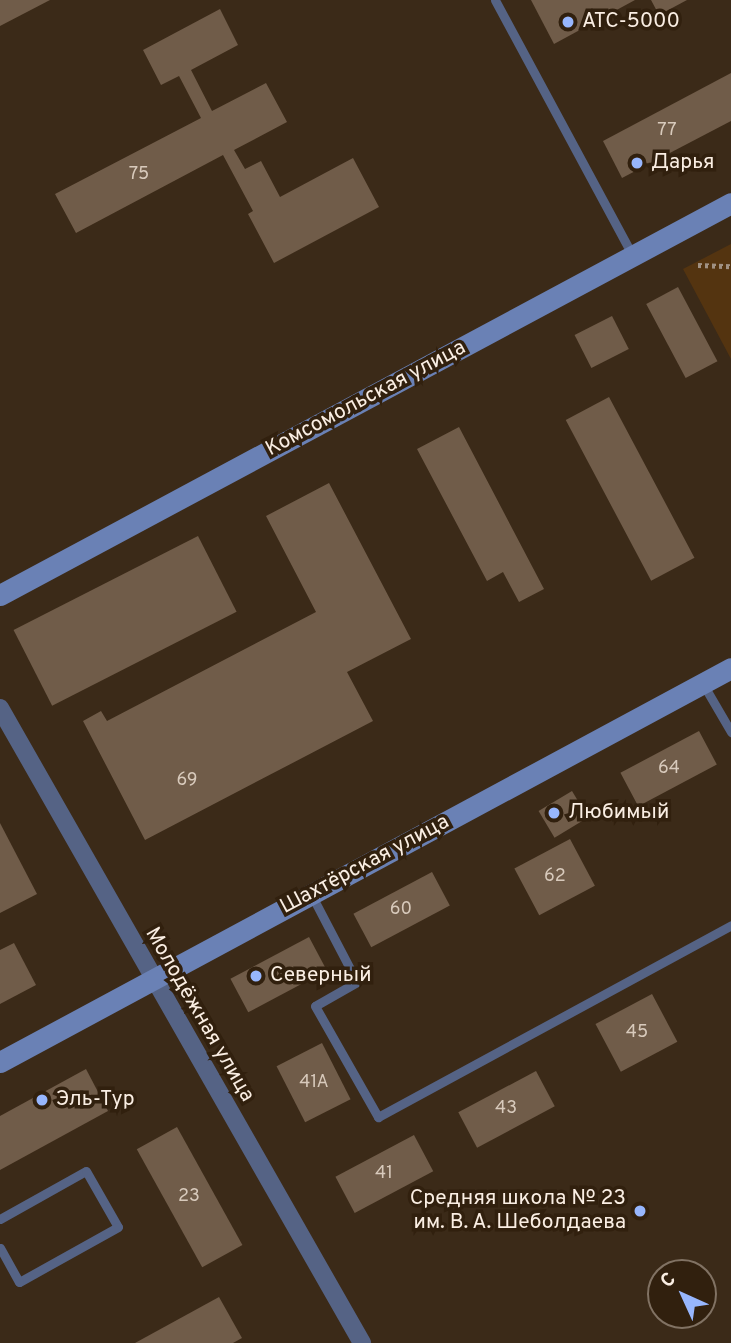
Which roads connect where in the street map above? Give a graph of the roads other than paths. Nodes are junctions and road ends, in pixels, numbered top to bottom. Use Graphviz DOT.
graph roads {
  1 [pos="495,0"];
  2 [pos="731,203"];
  3 [pos="633,256"];
  4 [pos="0,595"];
  5 [pos="731,667"];
  6 [pos="703,683"];
  7 [pos="0,708"];
  8 [pos="731,732"];
  9 [pos="311,894"];
  10 [pos="731,925"];
  11 [pos="152,980"];
  12 [pos="0,1062"];
  13 [pos="0,1219"];
  14 [pos="0,1248"];
  15 [pos="362,1343"];
  1 -- 3 [label="lane"];
  2 -- 3 [label="street, Комсомольская улица"];
  3 -- 4 [label="street, Комсомольская улица"];
  5 -- 6 [label="street, Шахтёрская улица"];
  6 -- 8 [label="lane"];
  6 -- 9 [label="street, Шахтёрская улица"];
  7 -- 11 [label="street, Молодёжная улица"];
  9 -- 10 [label="lane"];
  9 -- 11 [label="street, Шахтёрская улица"];
  11 -- 12 [label="street, Шахтёрская улица"];
  11 -- 15 [label="street, Молодёжная улица"];
  13 -- 14 [label="lane"];
}
